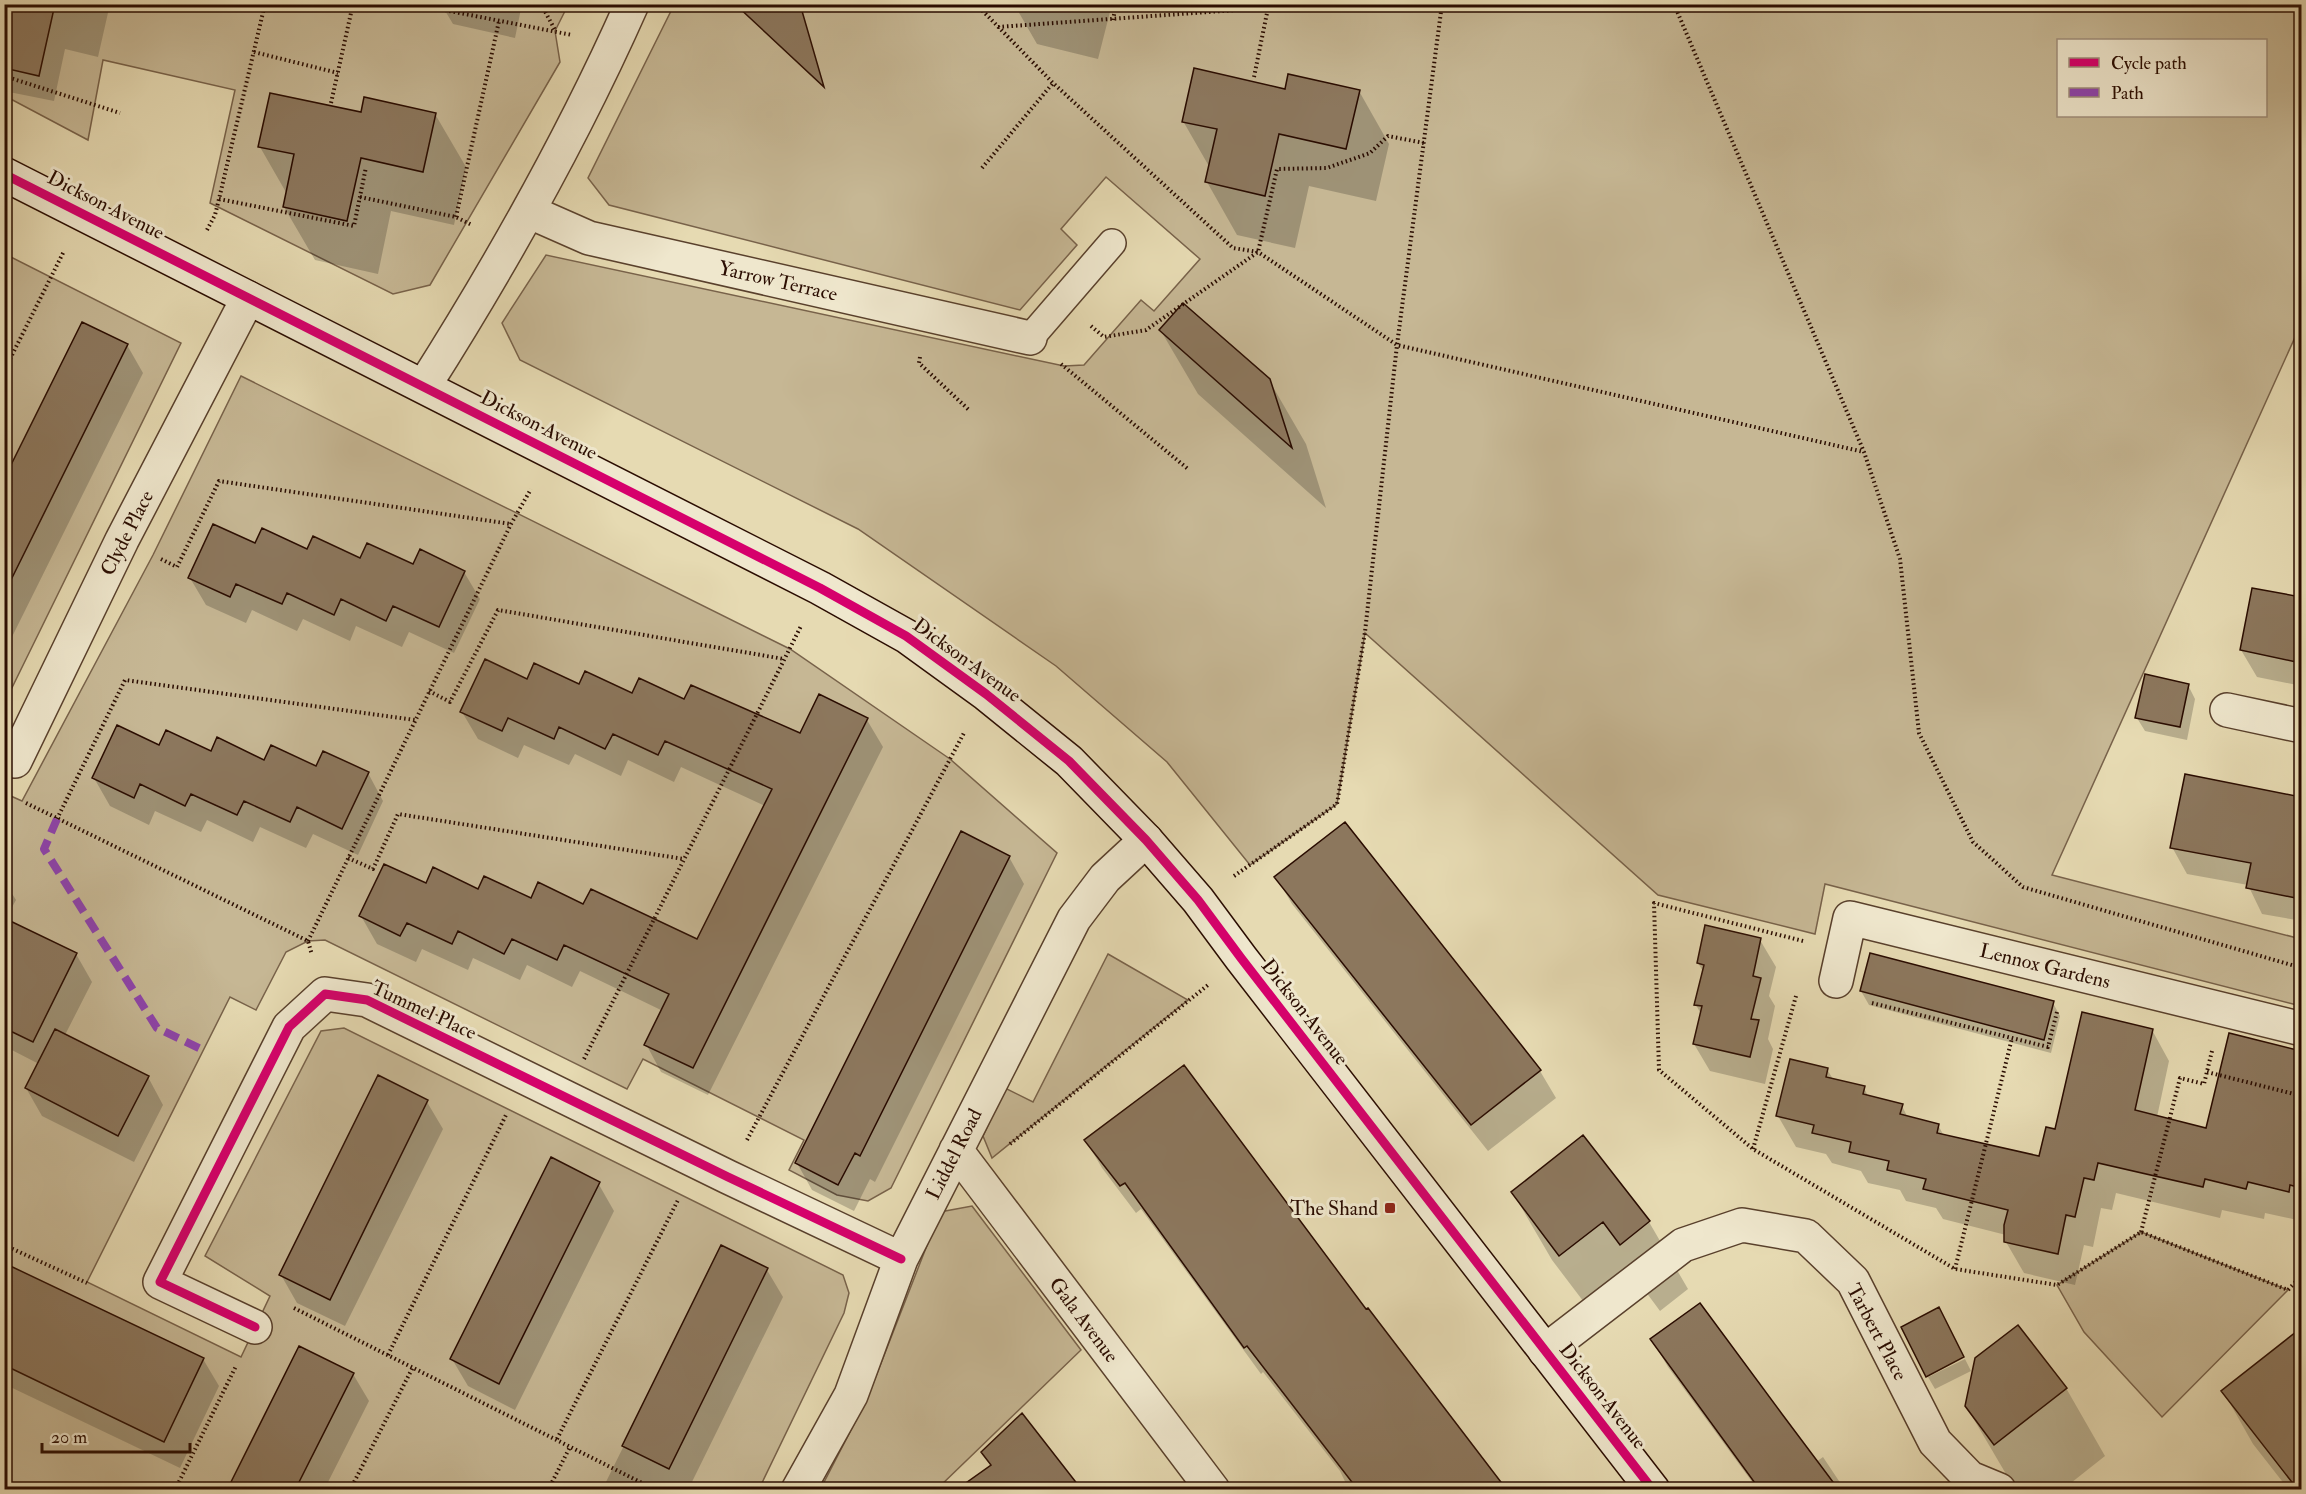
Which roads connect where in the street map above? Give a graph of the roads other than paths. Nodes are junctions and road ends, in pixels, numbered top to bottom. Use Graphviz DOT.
graph roads {
  1 [pos="632,4"];
  2 [pos="4,174"];
  3 [pos="530,212"];
  4 [pos="1112,243"];
  5 [pos="248,298"];
  6 [pos="1030,338"];
  7 [pos="424,386"];
  8 [pos="2226,710"];
  9 [pos="2301,726"];
  10 [pos="10,758"];
  11 [pos="1146,840"];
  12 [pos="1839,965"];
  13 [pos="2301,1029"];
  14 [pos="956,1150"];
  15 [pos="901,1259"];
  16 [pos="255,1328"];
  17 [pos="1545,1352"];
  18 [pos="798,1490"];
  19 [pos="1213,1490"];
  20 [pos="1653,1490"];
  21 [pos="1999,1490"];
  1 -- 3 [label="street"];
  2 -- 5 [label="street, Dickson Avenue"];
  3 -- 6 [label="street, Yarrow Terrace"];
  3 -- 7 [label="street"];
  4 -- 6 [label="lane"];
  5 -- 7 [label="street, Dickson Avenue"];
  5 -- 10 [label="street, Clyde Place"];
  7 -- 11 [label="street, Dickson Avenue"];
  8 -- 9 [label="street"];
  11 -- 14 [label="street, Liddel Road"];
  11 -- 17 [label="street, Dickson Avenue"];
  12 -- 13 [label="street, Lennox Gardens"];
  14 -- 15 [label="street, Liddel Road"];
  14 -- 19 [label="street, Gala Avenue"];
  15 -- 16 [label="street, Tummel Place"];
  15 -- 18 [label="street, Liddel Road"];
  17 -- 20 [label="street, Dickson Avenue"];
  17 -- 21 [label="street, Tarbert Place"];
}
